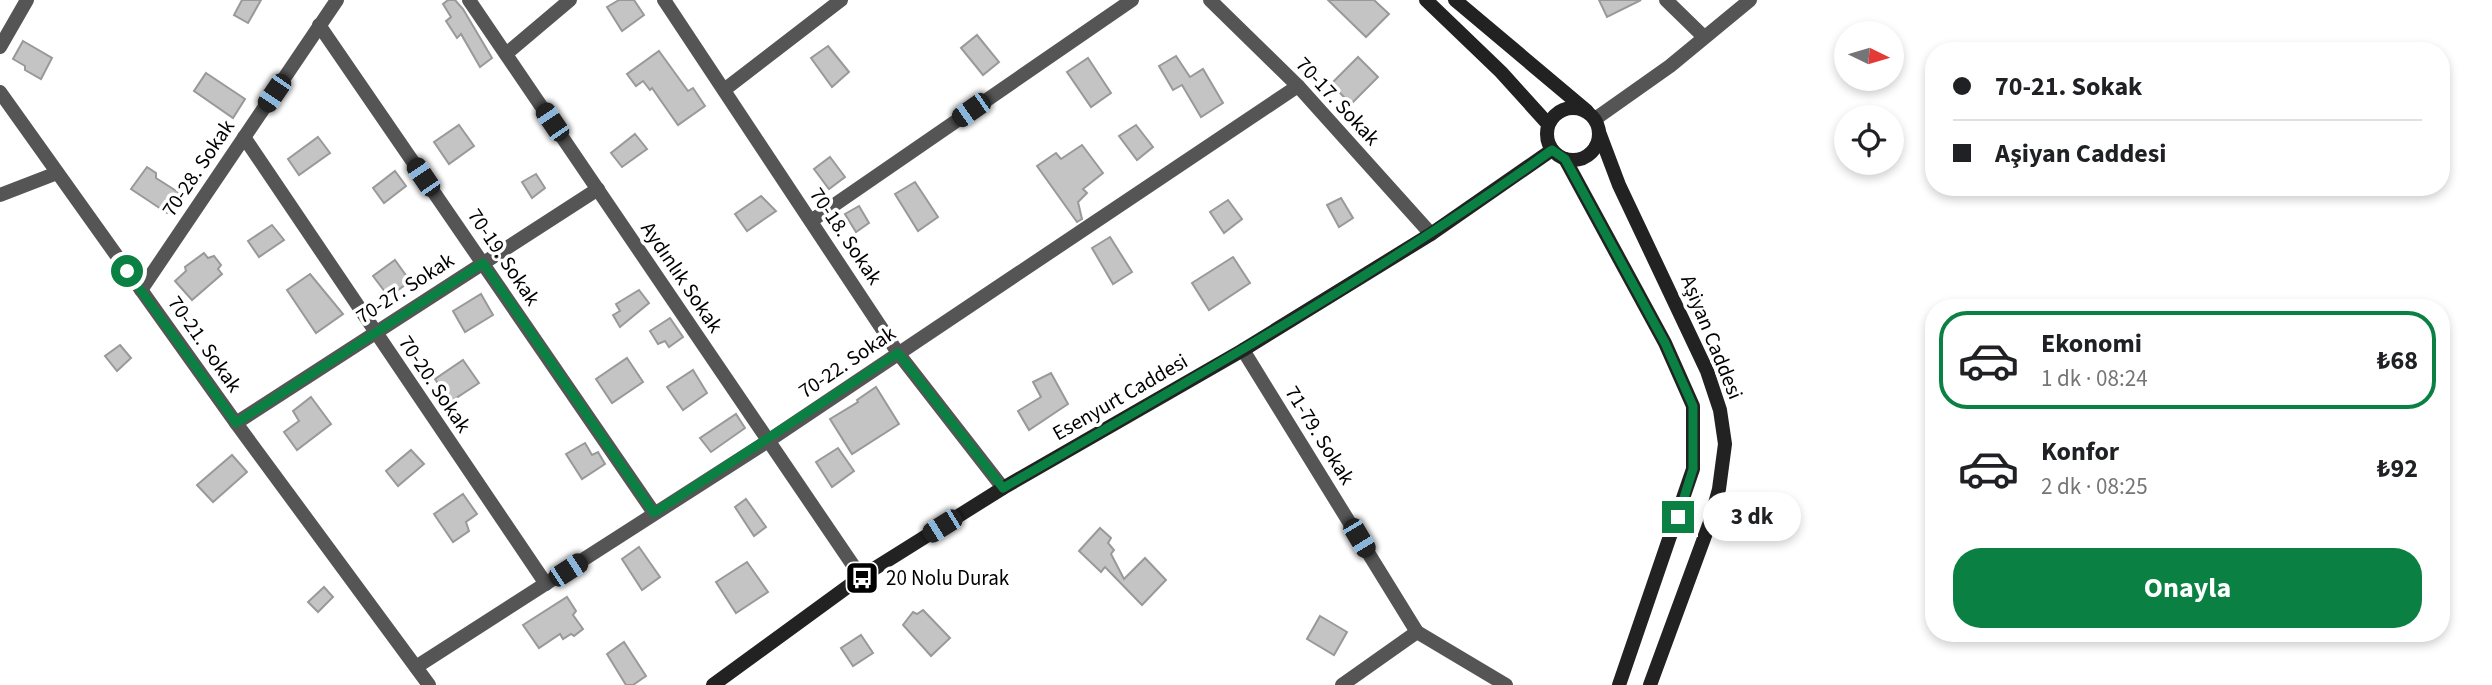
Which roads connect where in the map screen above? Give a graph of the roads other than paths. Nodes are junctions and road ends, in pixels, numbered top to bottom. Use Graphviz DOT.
graph roads {
  1 [pos="27,0"];
  2 [pos="337,0"];
  3 [pos="469,0"];
  4 [pos="570,0"];
  5 [pos="664,0"];
  6 [pos="841,0"];
  7 [pos="1132,0"];
  8 [pos="1210,0"];
  9 [pos="1426,0"];
  10 [pos="1455,0"];
  11 [pos="1666,0"];
  12 [pos="1750,0"];
  13 [pos="320,25"];
  14 [pos="1704,37"];
  15 [pos="0,47"];
  16 [pos="506,54"];
  17 [pos="1298,86"];
  18 [pos="724,90"];
  19 [pos="0,92"];
  20 [pos="1594,120"];
  21 [pos="1548,124"];
  22 [pos="244,137"];
  23 [pos="1552,150"];
  24 [pos="1565,159"];
  25 [pos="57,173"];
  26 [pos="598,189"];
  27 [pos="0,195"];
  28 [pos="811,221"];
  29 [pos="1431,234"];
  30 [pos="483,263"];
  31 [pos="141,290"];
  32 [pos="375,333"];
  33 [pos="1243,350"];
  34 [pos="898,353"];
  35 [pos="236,423"];
  36 [pos="768,441"];
  37 [pos="1003,488"];
  38 [pos="654,513"];
  39 [pos="860,578"];
  40 [pos="546,584"];
  41 [pos="1417,632"];
  42 [pos="416,667"];
  43 [pos="429,685"];
  44 [pos="713,685"];
  45 [pos="1342,685"];
  46 [pos="1506,685"];
  47 [pos="1619,685"];
  48 [pos="1650,685"];
  1 -- 15 [label="street"];
  2 -- 13 [label="street, 70-28. Sokak"];
  3 -- 16 [label="street, Aydınlık Sokak"];
  4 -- 16 [label="street"];
  5 -- 18 [label="street, 70-18. Sokak"];
  6 -- 18 [label="street"];
  7 -- 28 [label="street"];
  8 -- 17 [label="street, 70-17. Sokak"];
  9 -- 21 [label="street"];
  10 -- 20 [label="street"];
  11 -- 14 [label="street"];
  12 -- 14 [label="street"];
  13 -- 22 [label="street, 70-28. Sokak"];
  13 -- 30 [label="street, 70-19. Sokak"];
  14 -- 20 [label="street"];
  16 -- 26 [label="street, Aydınlık Sokak"];
  17 -- 29 [label="street, 70-17. Sokak"];
  17 -- 34 [label="street, 70-22. Sokak"];
  18 -- 28 [label="street, 70-18. Sokak"];
  19 -- 25 [label="street, 70-21. Sokak"];
  20 -- 21 [label="street"];
  20 -- 24 [label="street"];
  20 -- 48 [label="street, Aşiyan Caddesi"];
  21 -- 23 [label="street"];
  22 -- 31 [label="street, 70-28. Sokak"];
  22 -- 32 [label="street, 70-20. Sokak"];
  23 -- 24 [label="street"];
  23 -- 29 [label="street, Esenyurt Caddesi"];
  24 -- 47 [label="street, Aşiyan Caddesi"];
  25 -- 27 [label="street"];
  25 -- 31 [label="street, 70-21. Sokak"];
  26 -- 30 [label="street, 70-27. Sokak"];
  26 -- 36 [label="street, Aydınlık Sokak"];
  28 -- 34 [label="street, 70-18. Sokak"];
  29 -- 33 [label="street, Esenyurt Caddesi"];
  30 -- 32 [label="street, 70-27. Sokak"];
  30 -- 38 [label="street, 70-19. Sokak"];
  31 -- 35 [label="street, 70-21. Sokak"];
  32 -- 35 [label="street, 70-27. Sokak"];
  32 -- 40 [label="street, 70-20. Sokak"];
  33 -- 37 [label="street, Esenyurt Caddesi"];
  33 -- 41 [label="street, 71-79. Sokak"];
  34 -- 36 [label="street, 70-22. Sokak"];
  34 -- 37 [label="street, 70-18. Sokak"];
  35 -- 42 [label="street, 70-21. Sokak"];
  36 -- 38 [label="street, 70-22. Sokak"];
  36 -- 39 [label="street, Aydınlık Sokak"];
  37 -- 39 [label="street, Esenyurt Caddesi"];
  38 -- 40 [label="street, 70-22. Sokak"];
  39 -- 44 [label="street, Esenyurt Caddesi"];
  40 -- 42 [label="street, 70-22. Sokak"];
  41 -- 45 [label="street"];
  41 -- 46 [label="street, 71-79. Sokak"];
  42 -- 43 [label="street, 70-21. Sokak"];
}
